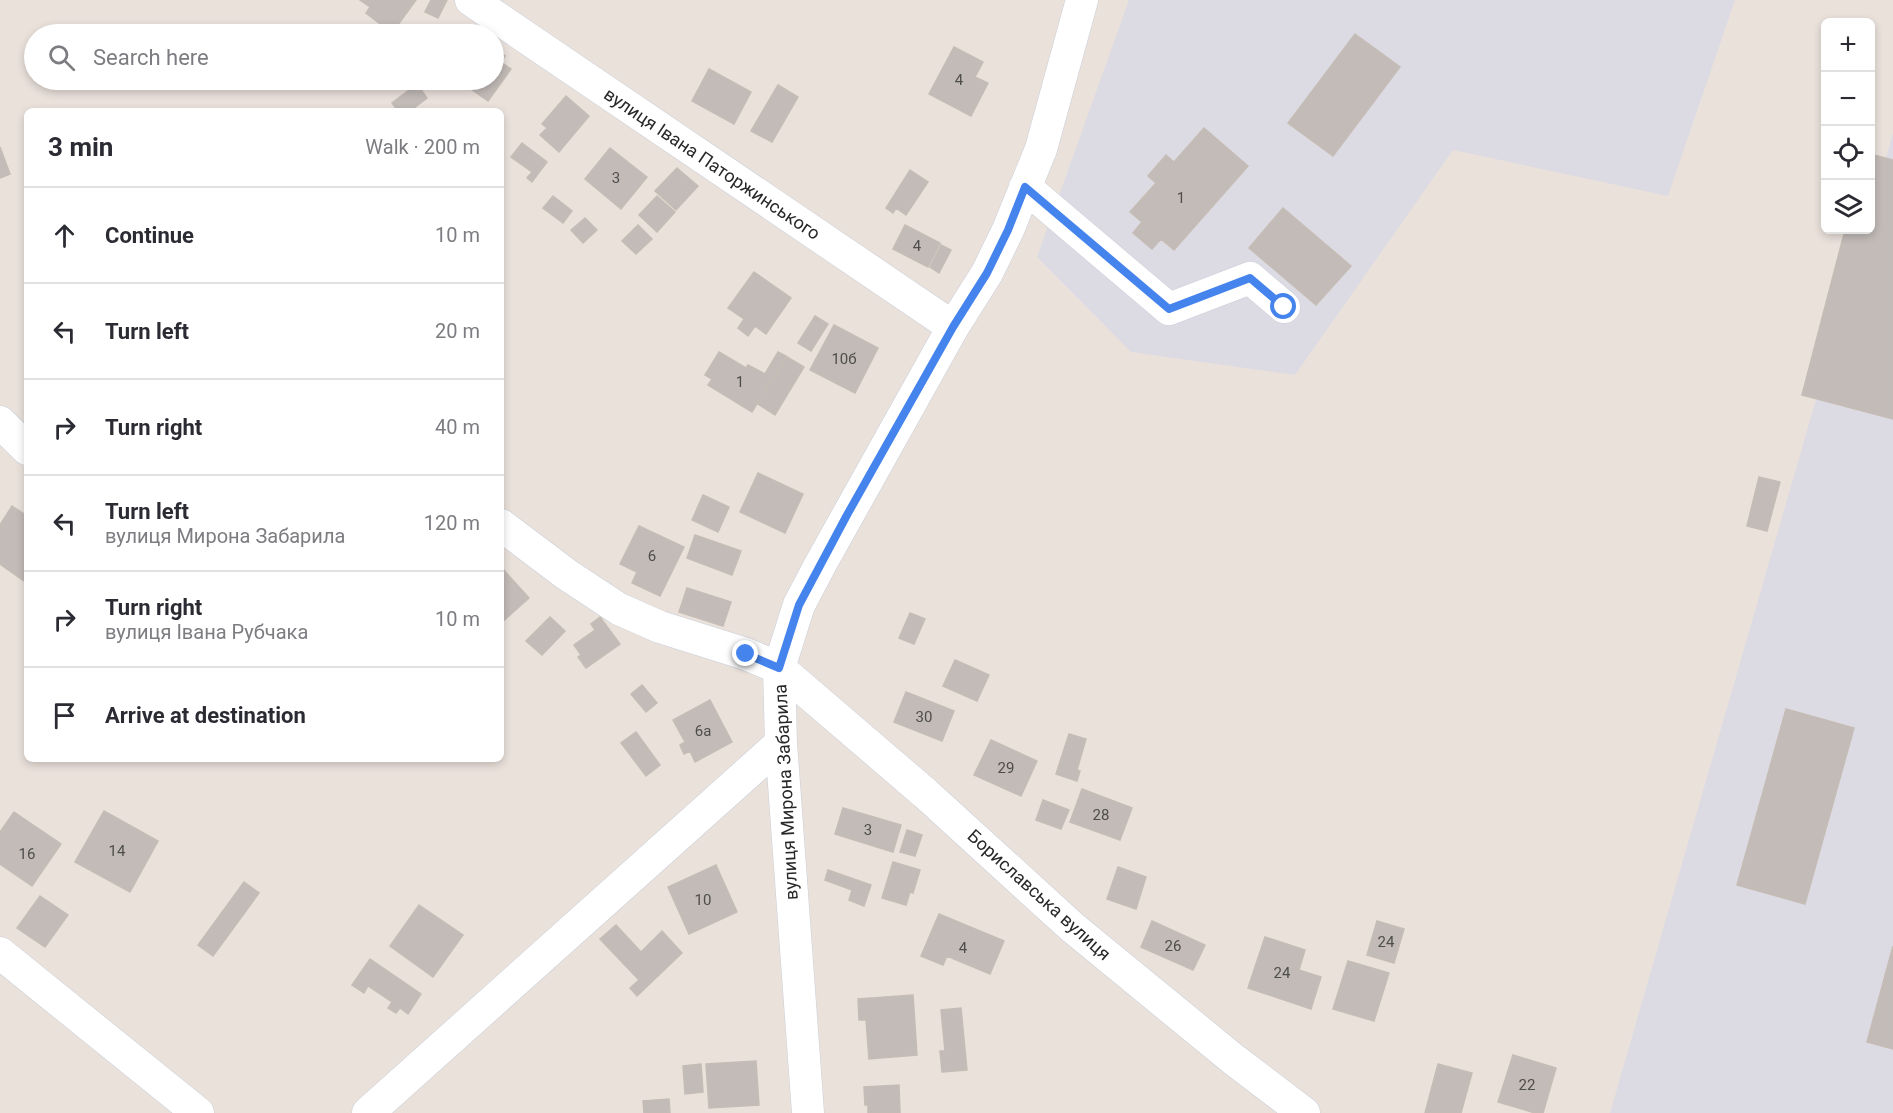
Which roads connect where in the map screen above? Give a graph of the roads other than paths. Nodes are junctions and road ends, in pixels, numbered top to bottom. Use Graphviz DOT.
graph roads {
  1 [pos="471,0"];
  2 [pos="1082,0"];
  3 [pos="1025,187"];
  4 [pos="1284,307"];
  5 [pos="953,327"];
  6 [pos="0,422"];
  7 [pos="24,446"];
  8 [pos="504,527"];
  9 [pos="779,668"];
  10 [pos="781,743"];
  11 [pos="0,953"];
  12 [pos="198,1113"];
  13 [pos="368,1113"];
  14 [pos="808,1113"];
  15 [pos="1304,1113"];
  1 -- 5 [label="street, вулиця Івана Паторжинського"];
  2 -- 3 [label="street, вулиця Мирона Забарила"];
  3 -- 4 [label="street"];
  3 -- 5 [label="street, вулиця Мирона Забарила"];
  5 -- 9 [label="street, вулиця Мирона Забарила"];
  6 -- 7 [label="street"];
  8 -- 9 [label="street, Бориславська вулиця"];
  9 -- 10 [label="street, вулиця Мирона Забарила"];
  9 -- 15 [label="street, Бориславська вулиця"];
  10 -- 13 [label="street"];
  10 -- 14 [label="street, вулиця Мирона Забарила"];
  11 -- 12 [label="street"];
}
